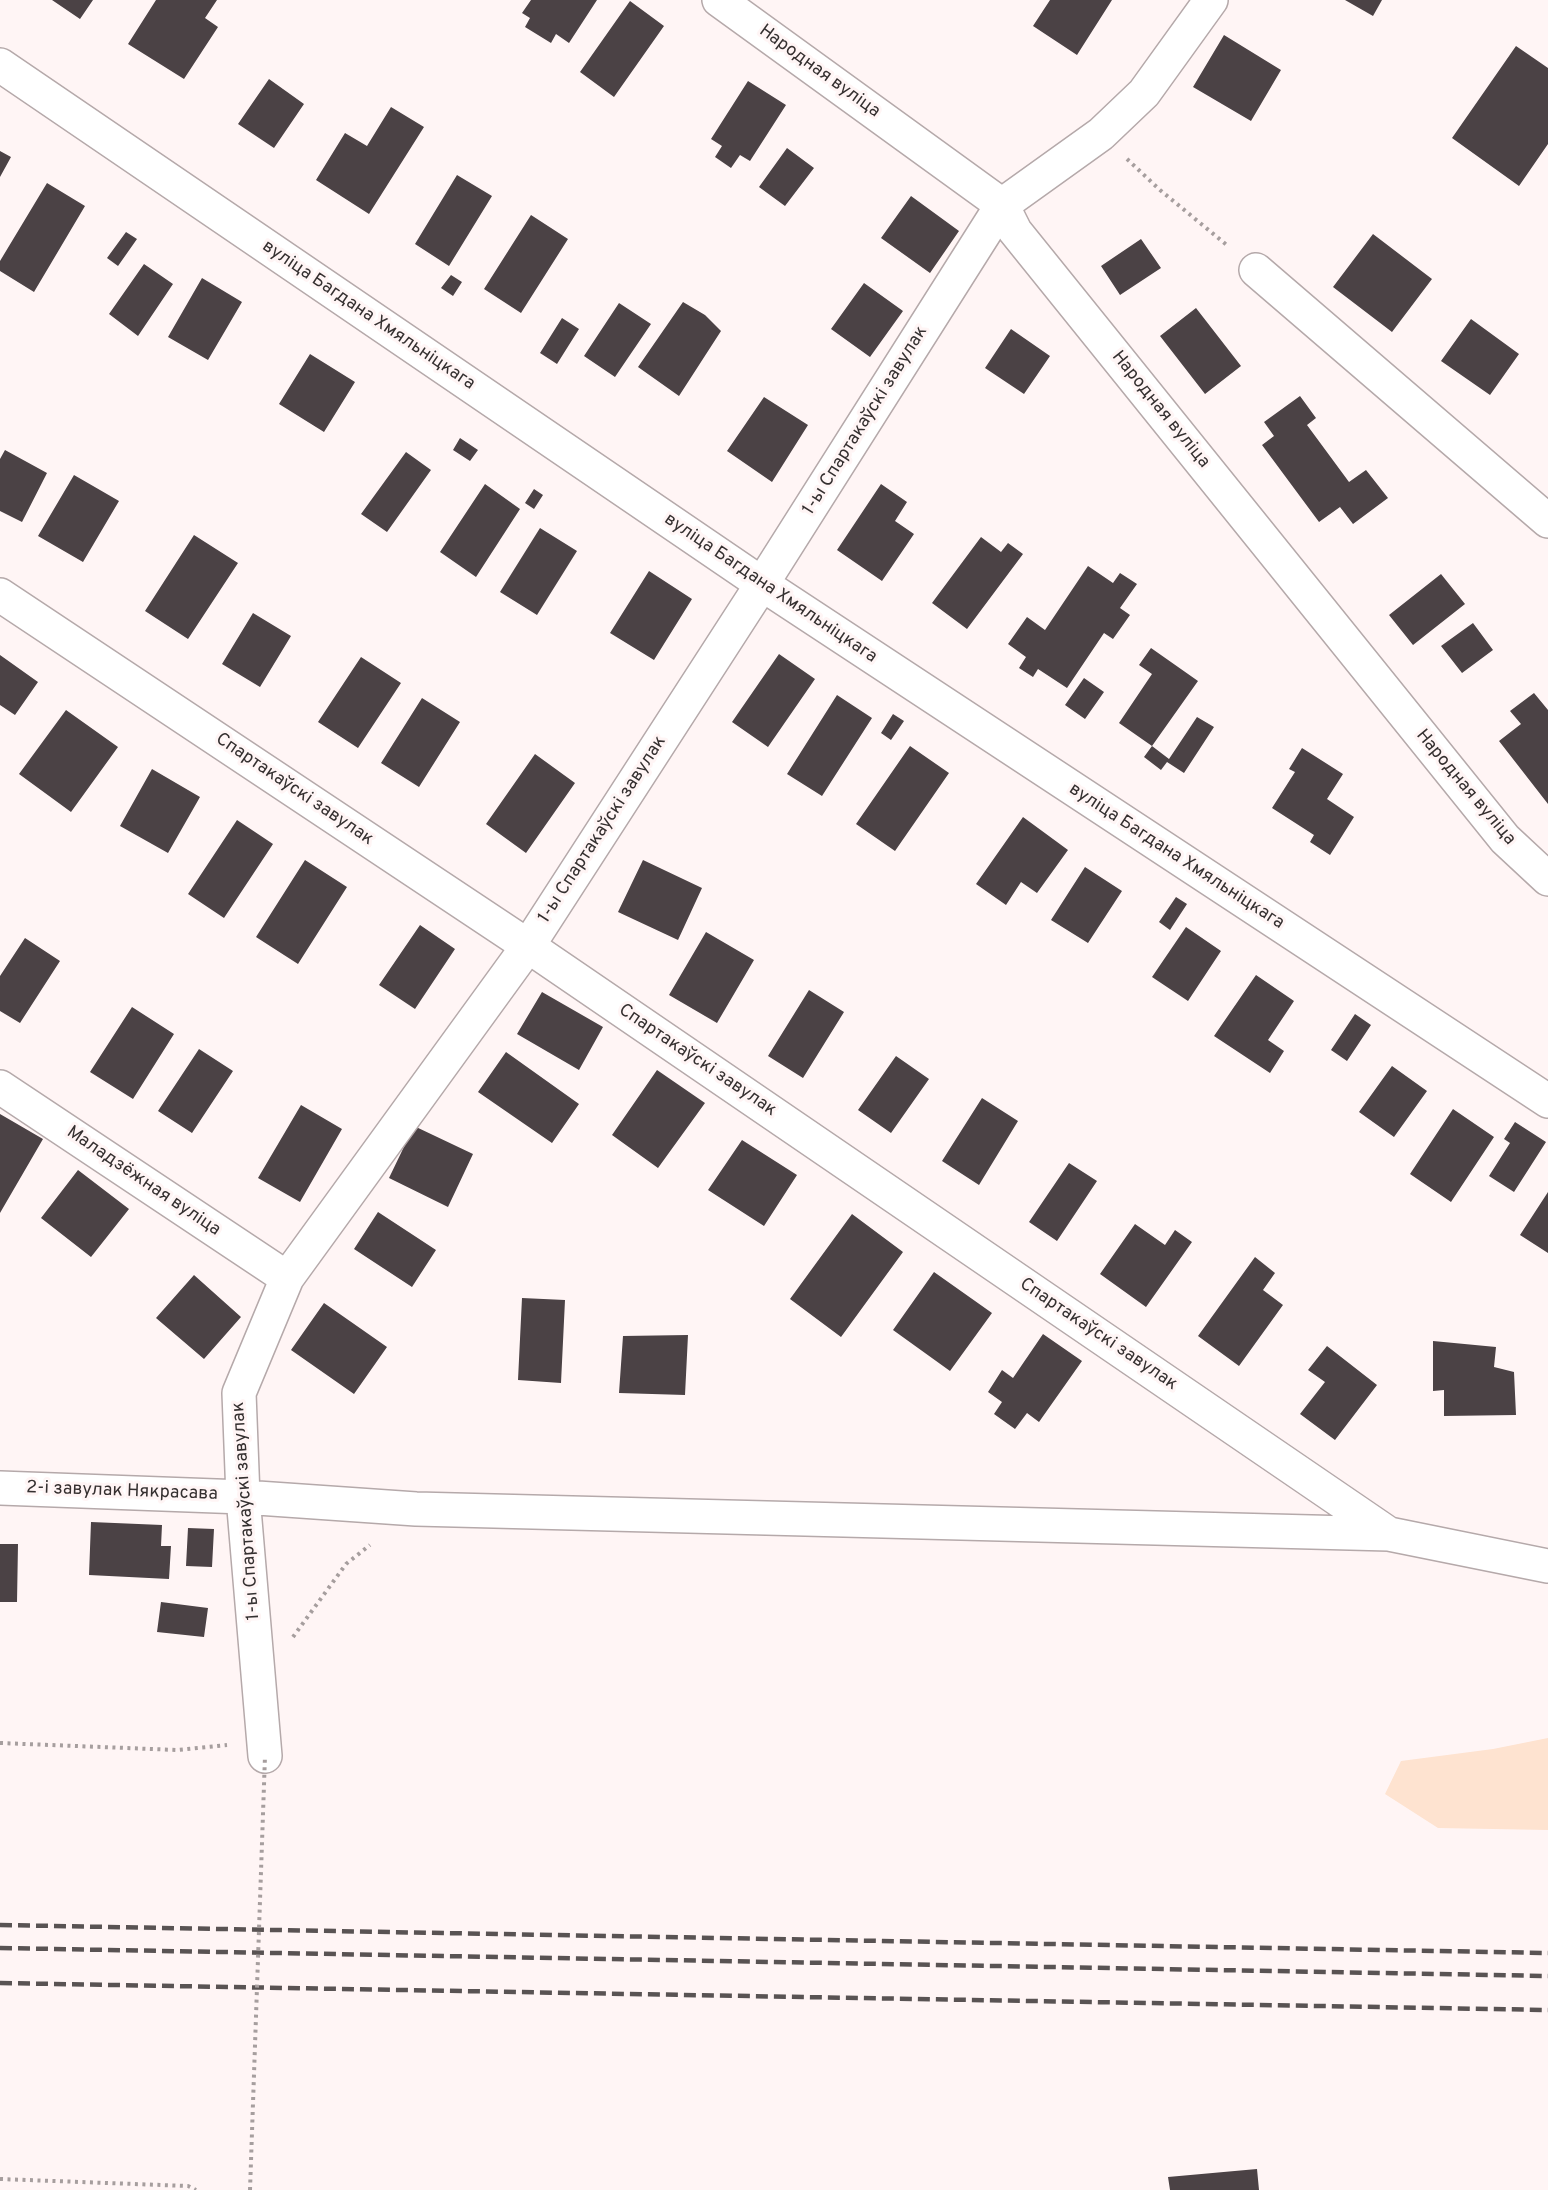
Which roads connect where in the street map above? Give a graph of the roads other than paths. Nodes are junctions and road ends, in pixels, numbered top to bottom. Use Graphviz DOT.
graph roads {
  1 [pos="719,0"];
  2 [pos="1211,0"];
  3 [pos="0,65"];
  4 [pos="1002,205"];
  5 [pos="1256,270"];
  6 [pos="1548,521"];
  7 [pos="762,584"];
  8 [pos="0,595"];
  9 [pos="1548,879"];
  10 [pos="528,946"];
  11 [pos="0,1087"];
  12 [pos="1548,1101"];
  13 [pos="287,1278"];
  14 [pos="0,1488"];
  15 [pos="243,1497"];
  16 [pos="1389,1534"];
  17 [pos="1548,1566"];
  18 [pos="264,1748"];
  1 -- 4 [label="street, Народная вуліца"];
  2 -- 4 [label="street, 1-ы Спартакаўскі завулак"];
  3 -- 7 [label="street, вуліца Багдана Хмяльніцкага"];
  4 -- 7 [label="street, 1-ы Спартакаўскі завулак"];
  4 -- 9 [label="street, Народная вуліца"];
  5 -- 6 [label="street"];
  7 -- 10 [label="street, 1-ы Спартакаўскі завулак"];
  7 -- 12 [label="street, вуліца Багдана Хмяльніцкага"];
  8 -- 10 [label="street, Спартакаўскі завулак"];
  10 -- 13 [label="street, 1-ы Спартакаўскі завулак"];
  10 -- 16 [label="street, Спартакаўскі завулак"];
  11 -- 13 [label="street, Маладзёжная вуліца"];
  13 -- 15 [label="street, 1-ы Спартакаўскі завулак"];
  14 -- 15 [label="street, 2-і завулак Някрасава"];
  15 -- 16 [label="street, 2-і завулак Някрасава"];
  15 -- 18 [label="street, 1-ы Спартакаўскі завулак"];
  16 -- 17 [label="street"];
}
